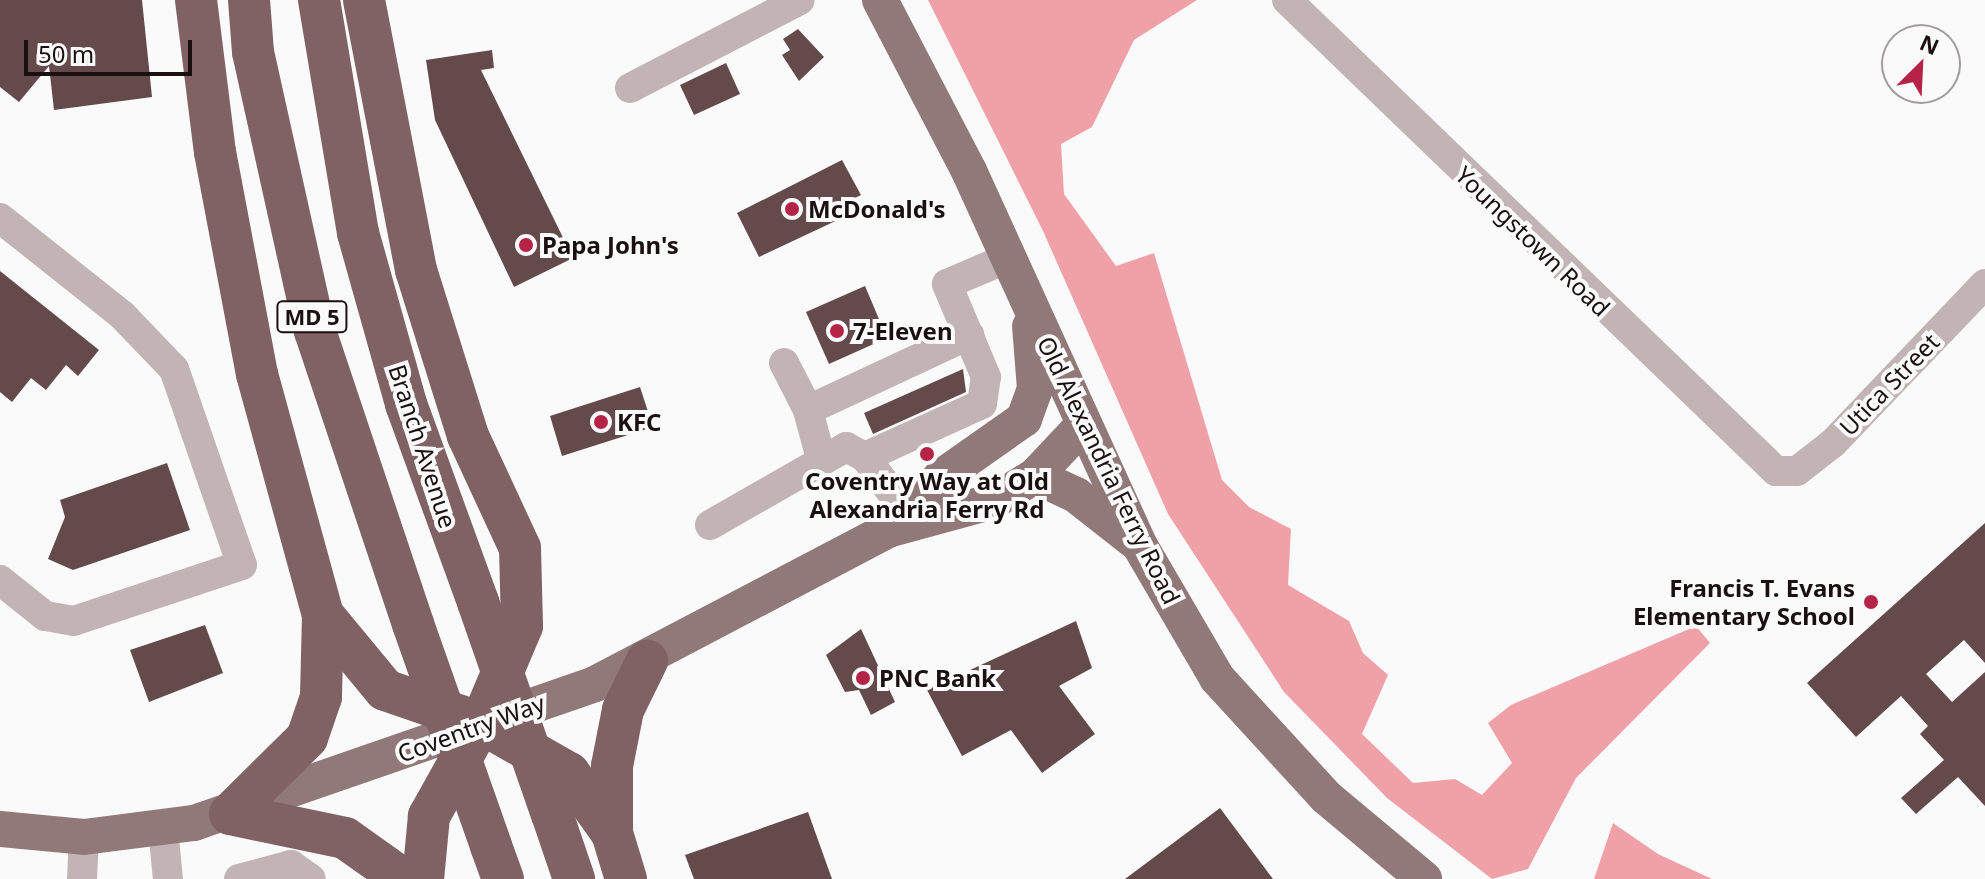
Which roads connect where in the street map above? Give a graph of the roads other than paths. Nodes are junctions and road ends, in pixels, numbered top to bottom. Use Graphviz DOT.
graph roads {
  1 [pos="196,0"];
  2 [pos="249,0"];
  3 [pos="319,0"];
  4 [pos="364,0"];
  5 [pos="800,0"];
  6 [pos="880,0"];
  7 [pos="1287,0"];
  8 [pos="630,88"];
  9 [pos="0,218"];
  10 [pos="1008,258"];
  11 [pos="1985,284"];
  12 [pos="1030,309"];
  13 [pos="969,335"];
  14 [pos="784,363"];
  15 [pos="808,410"];
  16 [pos="1084,424"];
  17 [pos="987,441"];
  18 [pos="865,457"];
  19 [pos="821,459"];
  20 [pos="1785,473"];
  21 [pos="1035,476"];
  22 [pos="913,521"];
  23 [pos="710,525"];
  24 [pos="1140,546"];
  25 [pos="0,580"];
  26 [pos="323,615"];
  27 [pos="647,661"];
  28 [pos="481,723"];
  29 [pos="230,814"];
  30 [pos="0,829"];
  31 [pos="163,829"];
  32 [pos="612,833"];
  33 [pos="84,837"];
  34 [pos="497,862"];
  35 [pos="82,879"];
  36 [pos="168,879"];
  37 [pos="239,879"];
  38 [pos="311,879"];
  39 [pos="403,879"];
  40 [pos="423,879"];
  41 [pos="574,879"];
  42 [pos="626,879"];
  43 [pos="1424,879"];
  1 -- 26 [label="highway"];
  2 -- 34 [label="highway, MD 5, bridge"];
  3 -- 41 [label="highway, Branch Avenue / MD 5, bridge"];
  4 -- 28 [label="highway"];
  5 -- 8 [label="street"];
  6 -- 10 [label="main road, Old Alexandria Ferry Road"];
  7 -- 20 [label="street, Youngstown Road"];
  9 -- 25 [label="street"];
  10 -- 12 [label="main road, Old Alexandria Ferry Road"];
  10 -- 13 [label="street"];
  11 -- 20 [label="street, Utica Street"];
  12 -- 16 [label="main road, Old Alexandria Ferry Road"];
  12 -- 17 [label="main road"];
  13 -- 15 [label="street"];
  13 -- 18 [label="street"];
  14 -- 15 [label="street"];
  15 -- 19 [label="street"];
  16 -- 17 [label="main road"];
  16 -- 21 [label="main road, Coventry Way"];
  16 -- 24 [label="main road, Old Alexandria Ferry Road"];
  17 -- 22 [label="main road"];
  18 -- 19 [label="street"];
  18 -- 22 [label="street"];
  19 -- 23 [label="street"];
  21 -- 22 [label="main road, Coventry Way"];
  21 -- 24 [label="main road"];
  22 -- 27 [label="main road, Coventry Way"];
  24 -- 43 [label="main road, Old Alexandria Ferry Road"];
  26 -- 28 [label="highway"];
  26 -- 29 [label="highway"];
  27 -- 28 [label="main road, Coventry Way"];
  27 -- 32 [label="highway"];
  28 -- 29 [label="main road, Coventry Way"];
  28 -- 32 [label="highway"];
  28 -- 40 [label="highway"];
  29 -- 31 [label="main road, Coventry Way"];
  29 -- 39 [label="highway"];
  30 -- 33 [label="main road, Coventry Way"];
  31 -- 33 [label="main road, Coventry Way"];
  31 -- 36 [label="street"];
  32 -- 42 [label="highway"];
  33 -- 35 [label="street"];
  37 -- 38 [label="street"];
}
